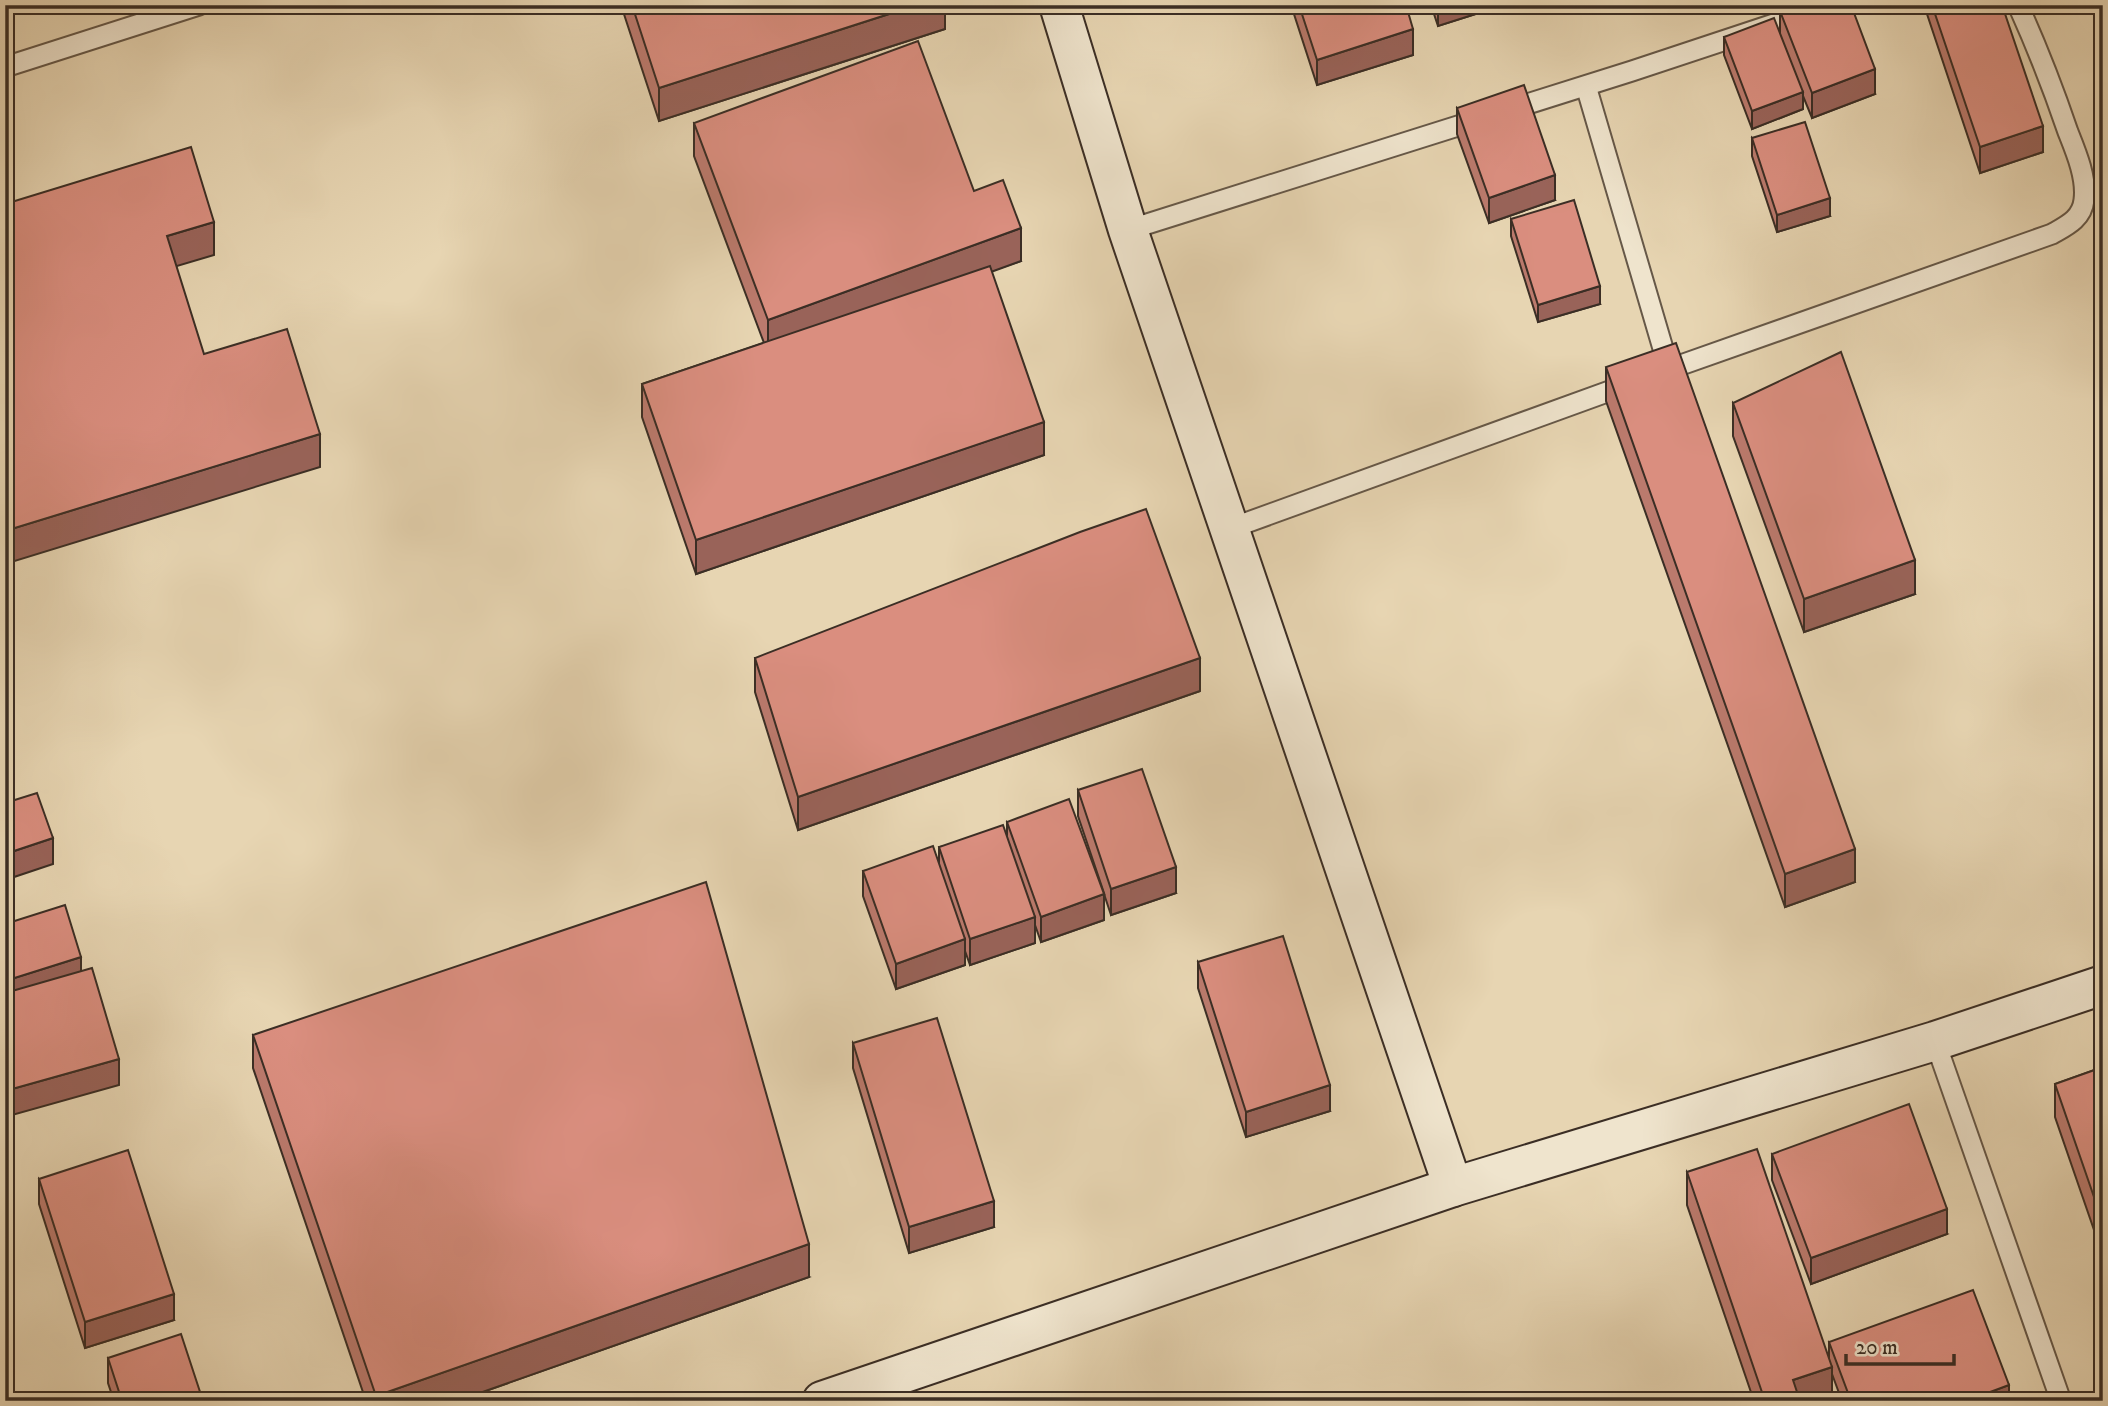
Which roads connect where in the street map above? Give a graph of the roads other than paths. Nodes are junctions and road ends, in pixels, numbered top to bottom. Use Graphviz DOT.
graph roads {
  1 [pos="199,5"];
  2 [pos="1059,5"];
  3 [pos="1830,5"];
  4 [pos="2018,5"];
  5 [pos="5,67"];
  6 [pos="1586,86"];
  7 [pos="1128,230"];
  8 [pos="1669,369"];
  9 [pos="1229,529"];
  10 [pos="2103,985"];
  11 [pos="1934,1041"];
  12 [pos="1453,1187"];
  13 [pos="822,1401"];
  14 [pos="2061,1401"];
  1 -- 5 [label="lane"];
  2 -- 7 [label="street"];
  3 -- 6 [label="lane"];
  4 -- 8 [label="lane"];
  6 -- 7 [label="lane"];
  6 -- 8 [label="lane"];
  7 -- 9 [label="street"];
  8 -- 9 [label="lane"];
  9 -- 12 [label="street"];
  10 -- 11 [label="street"];
  11 -- 12 [label="street"];
  11 -- 14 [label="lane"];
  12 -- 13 [label="street"];
}
